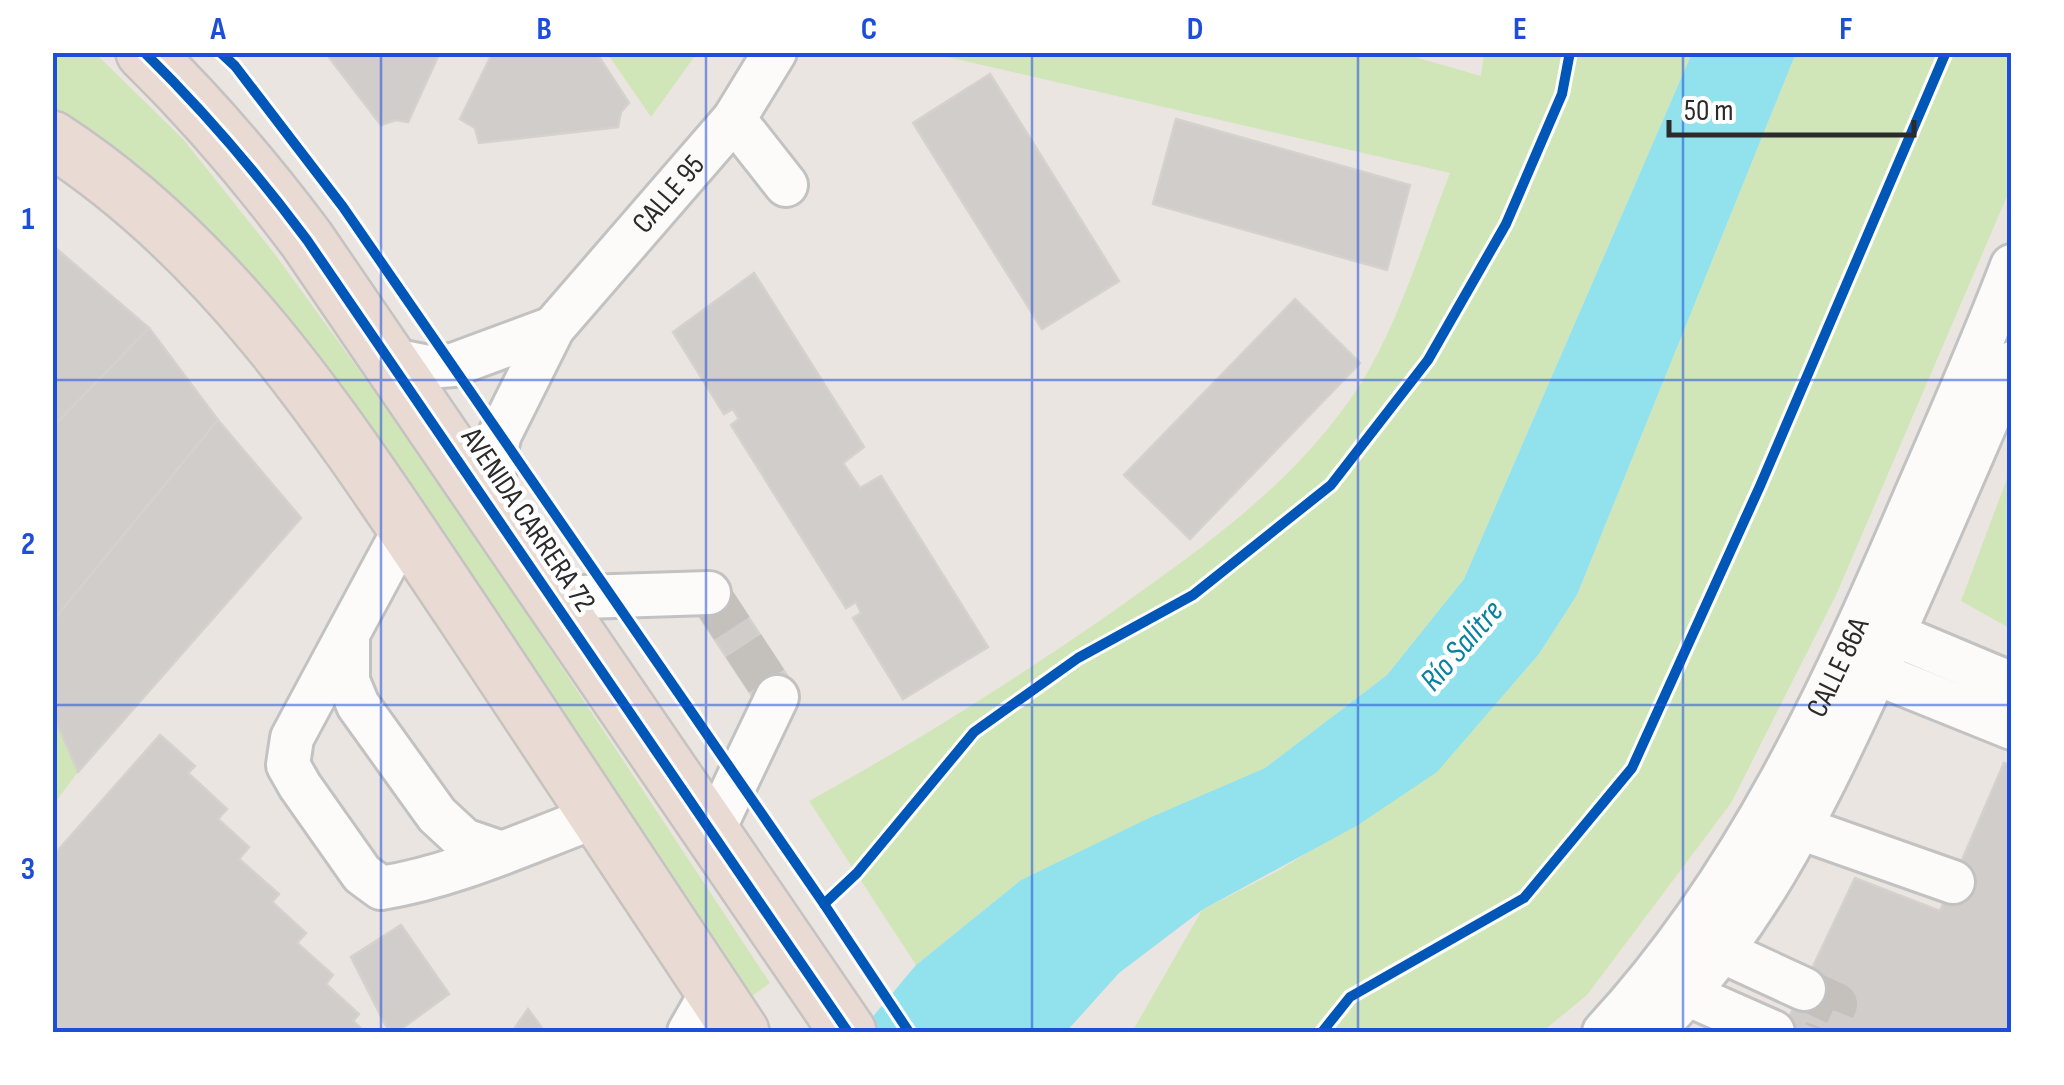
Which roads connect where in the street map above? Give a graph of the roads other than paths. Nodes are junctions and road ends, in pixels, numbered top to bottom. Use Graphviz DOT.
graph roads {
  1 [pos="144,52"];
  2 [pos="775,52"];
  3 [pos="734,120"];
  4 [pos="52,138"];
  5 [pos="786,184"];
  6 [pos="2012,266"];
  7 [pos="553,328"];
  8 [pos="388,358"];
  9 [pos="2012,363"];
  10 [pos="493,513"];
  11 [pos="406,528"];
  12 [pos="708,593"];
  13 [pos="552,598"];
  14 [pos="1878,627"];
  15 [pos="348,636"];
  16 [pos="1859,666"];
  17 [pos="2012,684"];
  18 [pos="777,697"];
  19 [pos="2012,728"];
  20 [pos="598,816"];
  21 [pos="1800,828"];
  22 [pos="712,833"];
  23 [pos="502,852"];
  24 [pos="1953,882"];
  25 [pos="1724,952"];
  26 [pos="1804,988"];
  27 [pos="1644,990"];
  28 [pos="1689,995"];
  29 [pos="714,1019"];
  30 [pos="848,1032"];
  31 [pos="1604,1032"];
  32 [pos="1652,1032"];
  33 [pos="1772,1032"];
  1 -- 8 [label="highway, AVENIDA CARRERA 72"];
  2 -- 3 [label="street, CALLE 95"];
  3 -- 5 [label="street"];
  3 -- 7 [label="street, CALLE 95"];
  4 -- 11 [label="highway"];
  6 -- 14 [label="street, CALLE 86A"];
  7 -- 8 [label="street, CALLE 95"];
  7 -- 10 [label="street, CALLE 95"];
  8 -- 10 [label="highway, AVENIDA CARRERA 72"];
  9 -- 14 [label="street, CALLE 86A"];
  10 -- 13 [label="highway, AVENIDA CARRERA 72"];
  11 -- 15 [label="street"];
  11 -- 20 [label="highway"];
  12 -- 13 [label="street"];
  13 -- 22 [label="highway, AVENIDA CARRERA 72"];
  14 -- 16 [label="street, CALLE 86A"];
  14 -- 17 [label="street"];
  15 -- 23 [label="street"];
  15 -- 23 [label="street"];
  16 -- 19 [label="street"];
  16 -- 21 [label="street, CALLE 86A"];
  16 -- 27 [label="street, CALLE 86A"];
  18 -- 22 [label="street"];
  20 -- 23 [label="street"];
  20 -- 29 [label="highway"];
  21 -- 24 [label="street"];
  21 -- 25 [label="street, CALLE 86A"];
  22 -- 30 [label="highway, AVENIDA CARRERA 72"];
  25 -- 26 [label="street"];
  25 -- 27 [label="street"];
  25 -- 28 [label="street, CALLE 86A"];
  27 -- 31 [label="street, CALLE 86A"];
  28 -- 32 [label="street, CALLE 86A"];
  28 -- 33 [label="street"];
}
